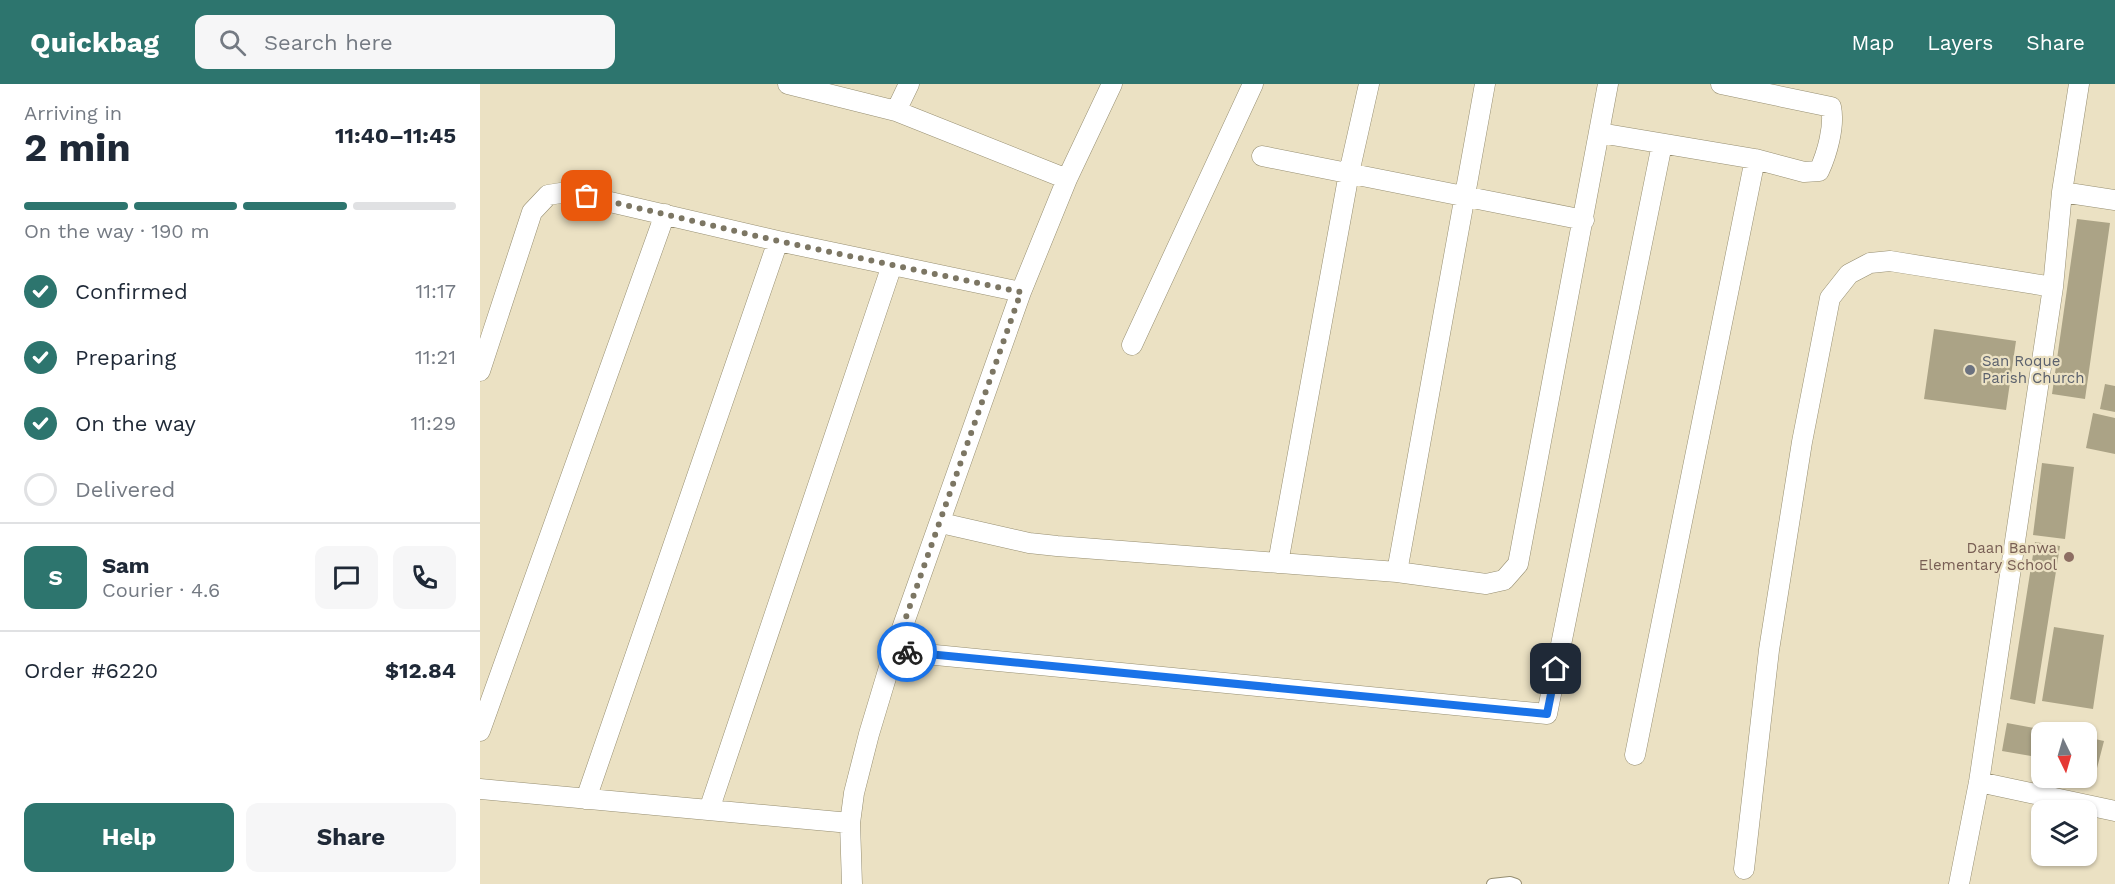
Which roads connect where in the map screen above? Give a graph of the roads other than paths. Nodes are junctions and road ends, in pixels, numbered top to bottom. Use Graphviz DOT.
graph roads {
  1 [pos="788,84"];
  2 [pos="909,84"];
  3 [pos="1112,84"];
  4 [pos="1253,84"];
  5 [pos="1369,84"];
  6 [pos="1485,84"];
  7 [pos="1608,84"];
  8 [pos="1721,84"];
  9 [pos="2079,84"];
  10 [pos="1756,87"];
  11 [pos="896,111"];
  12 [pos="1600,133"];
  13 [pos="1662,144"];
  14 [pos="1262,156"];
  15 [pos="1755,159"];
  16 [pos="1349,173"];
  17 [pos="1066,179"];
  18 [pos="2062,192"];
  19 [pos="1465,196"];
  20 [pos="2115,200"];
  21 [pos="665,214"];
  22 [pos="1584,220"];
  23 [pos="778,241"];
  24 [pos="892,265"];
  25 [pos="2053,287"];
  26 [pos="1021,292"];
  27 [pos="1132,345"];
  28 [pos="480,371"];
  29 [pos="941,523"];
  30 [pos="1278,563"];
  31 [pos="1397,572"];
  32 [pos="894,651"];
  33 [pos="480,731"];
  34 [pos="1635,755"];
  35 [pos="1979,782"];
  36 [pos="480,789"];
  37 [pos="586,799"];
  38 [pos="709,810"];
  39 [pos="2115,811"];
  40 [pos="850,823"];
  41 [pos="1744,869"];
  42 [pos="852,884"];
  43 [pos="1492,884"];
  44 [pos="1516,884"];
  45 [pos="1959,884"];
  1 -- 11 [label="street"];
  2 -- 11 [label="street"];
  3 -- 17 [label="street"];
  4 -- 27 [label="street"];
  5 -- 16 [label="street"];
  6 -- 19 [label="street"];
  7 -- 12 [label="street"];
  8 -- 10 [label="street"];
  9 -- 18 [label="street"];
  10 -- 15 [label="street"];
  11 -- 17 [label="street"];
  12 -- 13 [label="street"];
  12 -- 22 [label="street"];
  13 -- 15 [label="street"];
  13 -- 32 [label="street"];
  14 -- 16 [label="street"];
  15 -- 34 [label="street"];
  16 -- 19 [label="street"];
  16 -- 30 [label="street"];
  17 -- 26 [label="street"];
  18 -- 20 [label="street"];
  18 -- 25 [label="street"];
  19 -- 22 [label="street"];
  19 -- 31 [label="street"];
  21 -- 23 [label="street"];
  21 -- 28 [label="street"];
  21 -- 33 [label="street"];
  22 -- 31 [label="street"];
  23 -- 24 [label="street"];
  23 -- 37 [label="street"];
  24 -- 26 [label="street"];
  24 -- 38 [label="street"];
  25 -- 35 [label="street"];
  25 -- 41 [label="street"];
  26 -- 29 [label="street"];
  29 -- 30 [label="street"];
  29 -- 32 [label="street"];
  30 -- 31 [label="street"];
  32 -- 40 [label="street"];
  35 -- 39 [label="street"];
  35 -- 45 [label="street"];
  36 -- 37 [label="street"];
  37 -- 38 [label="street"];
  38 -- 40 [label="street"];
  40 -- 42 [label="street"];
  43 -- 44 [label="lane"];
}
